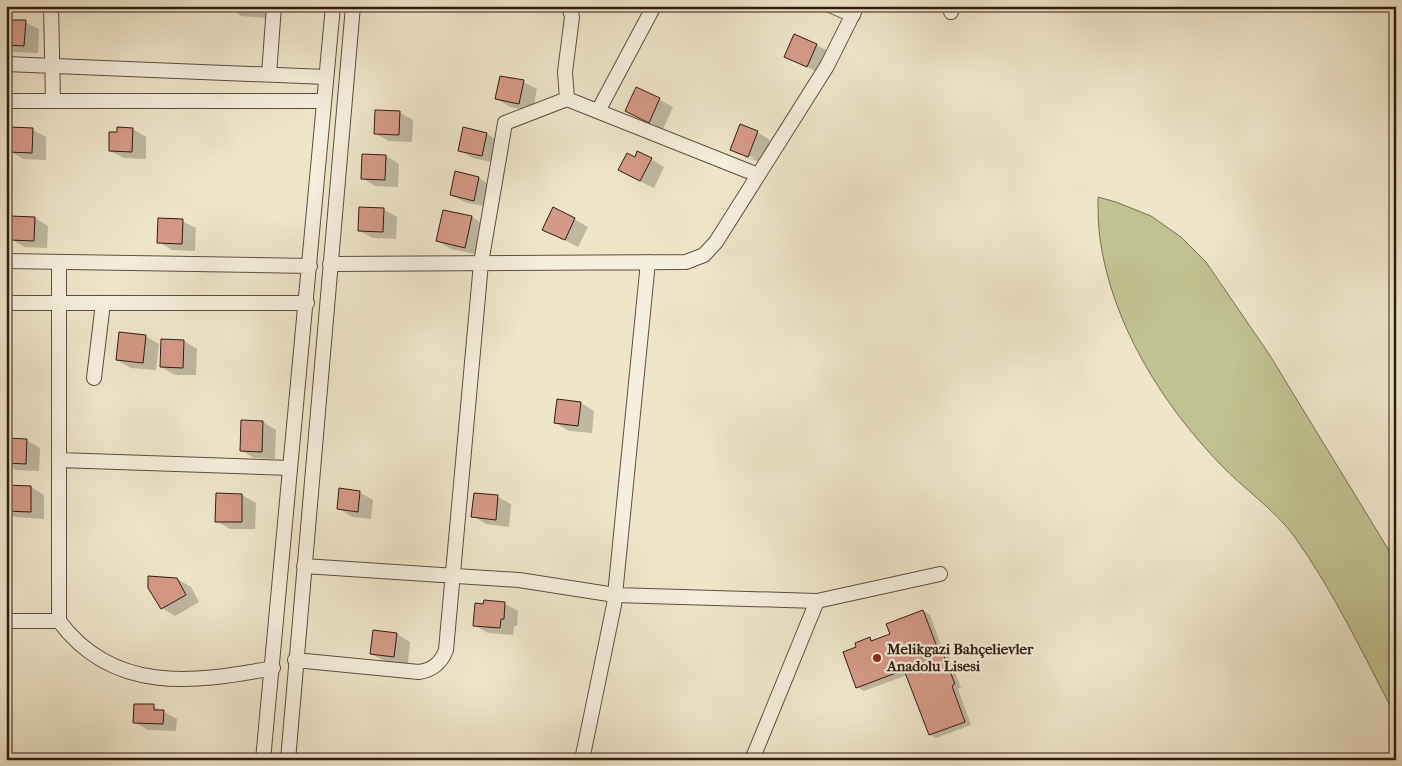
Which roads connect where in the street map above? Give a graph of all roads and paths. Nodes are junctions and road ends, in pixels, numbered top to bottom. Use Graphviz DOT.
graph roads {
  1 [pos="51,6"];
  2 [pos="274,6"];
  3 [pos="333,6"];
  4 [pos="352,6"];
  5 [pos="569,6"];
  6 [pos="654,6"];
  7 [pos="832,6"];
  8 [pos="855,10"];
  9 [pos="6,64"];
  10 [pos="52,66"];
  11 [pos="269,74"];
  12 [pos="326,77"];
  13 [pos="567,99"];
  14 [pos="6,101"];
  15 [pos="53,101"];
  16 [pos="324,101"];
  17 [pos="598,111"];
  18 [pos="758,175"];
  19 [pos="6,261"];
  20 [pos="59,262"];
  21 [pos="648,262"];
  22 [pos="330,264"];
  23 [pos="481,264"];
  24 [pos="310,266"];
  25 [pos="6,303"];
  26 [pos="59,303"];
  27 [pos="103,303"];
  28 [pos="307,303"];
  29 [pos="94,378"];
  30 [pos="59,460"];
  31 [pos="290,468"];
  32 [pos="304,566"];
  33 [pos="940,574"];
  34 [pos="453,576"];
  35 [pos="615,595"];
  36 [pos="817,601"];
  37 [pos="6,621"];
  38 [pos="59,621"];
  39 [pos="295,660"];
  40 [pos="274,668"];
  41 [pos="263,760"];
  42 [pos="288,760"];
  43 [pos="582,760"];
  44 [pos="752,760"];
  1 -- 10 [label="street"];
  2 -- 11 [label="street"];
  3 -- 12 [label="street"];
  4 -- 22 [label="street"];
  5 -- 13 [label="street"];
  6 -- 17 [label="street"];
  7 -- 8 [label="street"];
  8 -- 18 [label="street"];
  9 -- 10 [label="street"];
  10 -- 11 [label="street"];
  10 -- 15 [label="street"];
  11 -- 12 [label="street"];
  12 -- 16 [label="street"];
  13 -- 17 [label="street"];
  13 -- 23 [label="street"];
  14 -- 15 [label="street"];
  15 -- 16 [label="street"];
  16 -- 24 [label="street"];
  17 -- 18 [label="street"];
  18 -- 21 [label="street"];
  19 -- 20 [label="street"];
  20 -- 24 [label="street"];
  20 -- 26 [label="street"];
  21 -- 23 [label="street"];
  21 -- 35 [label="street"];
  22 -- 23 [label="street"];
  22 -- 32 [label="street"];
  23 -- 34 [label="street"];
  24 -- 28 [label="street"];
  25 -- 26 [label="street"];
  26 -- 27 [label="street"];
  26 -- 30 [label="street"];
  27 -- 28 [label="street"];
  27 -- 29 [label="street"];
  28 -- 31 [label="street"];
  30 -- 31 [label="street"];
  30 -- 38 [label="street"];
  31 -- 40 [label="street"];
  32 -- 34 [label="street"];
  32 -- 39 [label="street"];
  33 -- 36 [label="street"];
  34 -- 35 [label="street"];
  34 -- 39 [label="street"];
  35 -- 36 [label="street"];
  35 -- 43 [label="street"];
  36 -- 44 [label="street"];
  37 -- 38 [label="street"];
  38 -- 40 [label="street"];
  39 -- 42 [label="street"];
  40 -- 41 [label="street"];
}
